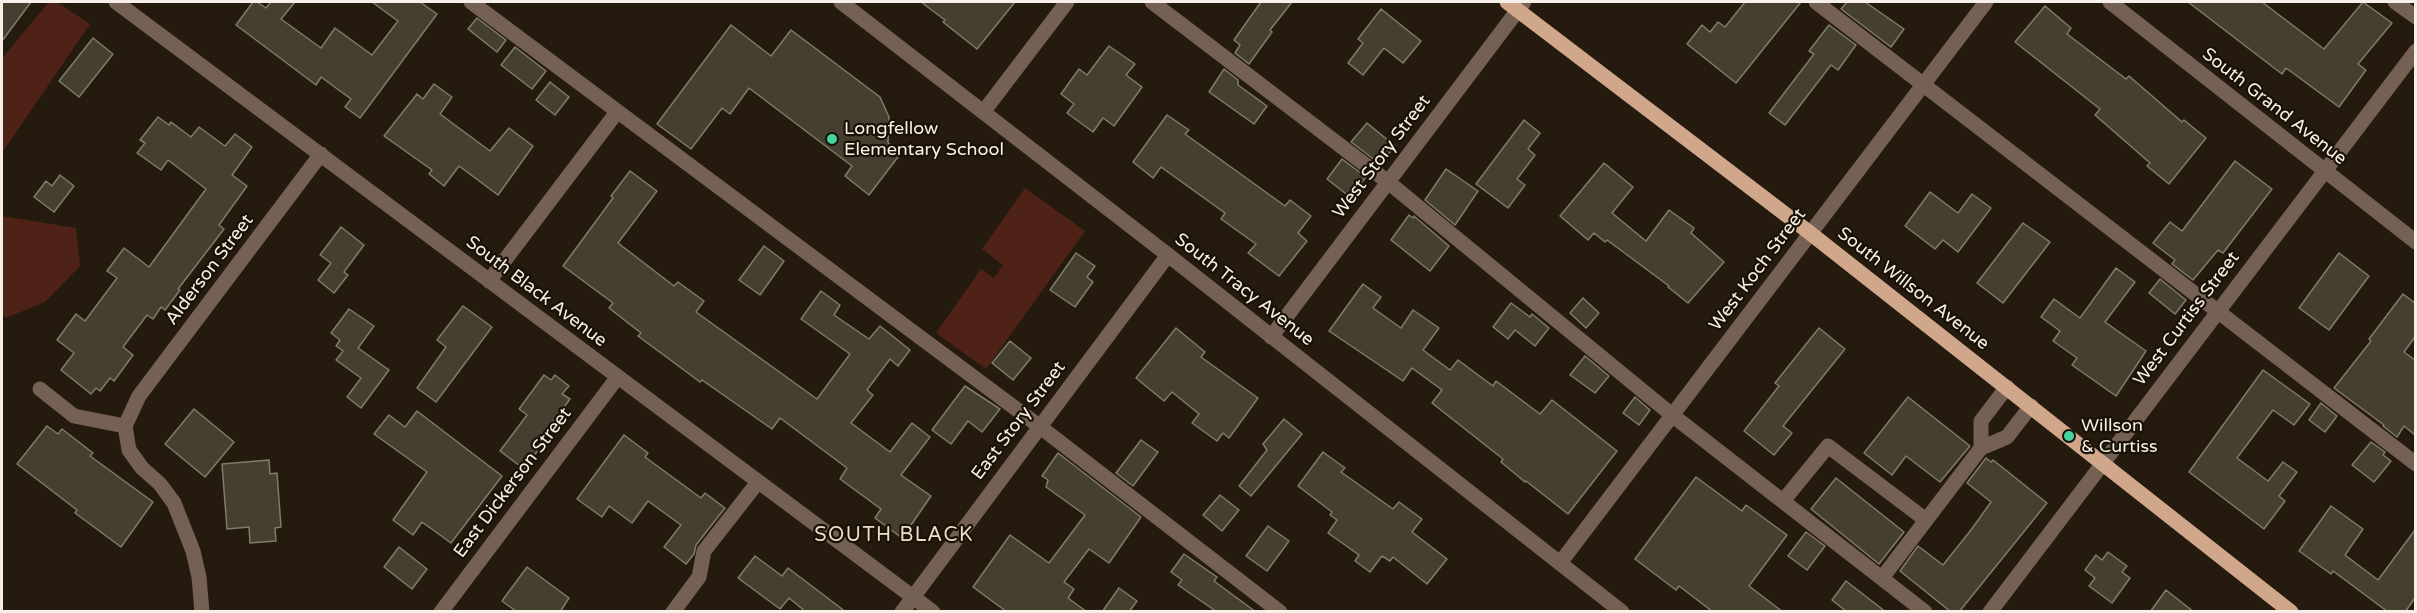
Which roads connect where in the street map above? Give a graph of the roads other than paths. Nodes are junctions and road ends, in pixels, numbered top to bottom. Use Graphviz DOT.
graph roads {
  1 [pos="116,2"];
  2 [pos="471,2"];
  3 [pos="841,2"];
  4 [pos="1066,2"];
  5 [pos="1152,2"];
  6 [pos="1816,2"];
  7 [pos="1986,2"];
  8 [pos="2110,2"];
  9 [pos="2395,2"];
  10 [pos="1516,4"];
  11 [pos="2415,17"];
  12 [pos="2415,51"];
  13 [pos="1924,84"];
  14 [pos="617,111"];
  15 [pos="984,111"];
  16 [pos="321,154"];
  17 [pos="2324,171"];
  18 [pos="1388,182"];
  19 [pos="1810,233"];
  20 [pos="2415,242"];
  21 [pos="1168,255"];
  22 [pos="489,281"];
  23 [pos="2217,313"];
  24 [pos="1271,337"];
  25 [pos="617,378"];
  26 [pos="2007,387"];
  27 [pos="40,389"];
  28 [pos="2031,406"];
  29 [pos="1672,415"];
  30 [pos="125,426"];
  31 [pos="1039,426"];
  32 [pos="1981,448"];
  33 [pos="2103,463"];
  34 [pos="2415,464"];
  35 [pos="758,482"];
  36 [pos="1784,501"];
  37 [pos="1926,520"];
  38 [pos="1560,563"];
  39 [pos="1882,578"];
  40 [pos="913,597"];
  41 [pos="202,612"];
  42 [pos="441,612"];
  43 [pos="673,612"];
  44 [pos="902,612"];
  45 [pos="933,612"];
  46 [pos="1280,612"];
  47 [pos="1622,612"];
  48 [pos="1925,612"];
  49 [pos="1990,612"];
  50 [pos="2291,612"];
  1 -- 16 [label="street, South Black Avenue"];
  2 -- 14 [label="street"];
  3 -- 15 [label="street, South Tracy Avenue"];
  4 -- 15 [label="street"];
  5 -- 18 [label="street"];
  6 -- 13 [label="street"];
  7 -- 13 [label="street, West Koch Street"];
  8 -- 17 [label="street, South Grand Avenue"];
  9 -- 11 [label="street"];
  10 -- 18 [label="street, West Story Street"];
  10 -- 19 [label="main road, South Willson Avenue"];
  12 -- 17 [label="street, West Curtiss Street"];
  13 -- 19 [label="street, West Koch Street"];
  13 -- 23 [label="street"];
  14 -- 22 [label="street"];
  14 -- 31 [label="street"];
  15 -- 21 [label="street, South Tracy Avenue"];
  16 -- 22 [label="street, South Black Avenue"];
  16 -- 30 [label="street, Alderson Street"];
  17 -- 20 [label="street, South Grand Avenue"];
  17 -- 23 [label="street, West Curtiss Street"];
  18 -- 24 [label="street, West Story Street"];
  18 -- 29 [label="street"];
  19 -- 26 [label="main road, South Willson Avenue"];
  19 -- 29 [label="street, West Koch Street"];
  21 -- 24 [label="street, South Tracy Avenue"];
  21 -- 31 [label="street, East Story Street"];
  22 -- 25 [label="street, South Black Avenue"];
  23 -- 33 [label="street, West Curtiss Street"];
  23 -- 34 [label="street"];
  24 -- 38 [label="street, South Tracy Avenue"];
  25 -- 35 [label="street, South Black Avenue"];
  25 -- 42 [label="street, East Dickerson Street"];
  26 -- 28 [label="main road, South Willson Avenue"];
  26 -- 32 [label="street"];
  27 -- 30 [label="street"];
  28 -- 32 [label="street"];
  28 -- 33 [label="main road, South Willson Avenue"];
  29 -- 36 [label="street"];
  29 -- 38 [label="street, West Koch Street"];
  30 -- 41 [label="street"];
  31 -- 40 [label="street, East Story Street"];
  31 -- 46 [label="street"];
  32 -- 37 [label="street"];
  33 -- 49 [label="street, West Curtiss Street"];
  33 -- 50 [label="main road, South Willson Avenue"];
  35 -- 40 [label="street, South Black Avenue"];
  35 -- 43 [label="street"];
  36 -- 37 [label="street"];
  36 -- 39 [label="street"];
  37 -- 39 [label="street"];
  38 -- 47 [label="street, South Tracy Avenue"];
  39 -- 48 [label="street"];
  40 -- 44 [label="street, East Story Street"];
  40 -- 45 [label="street, South Black Avenue"];
}
